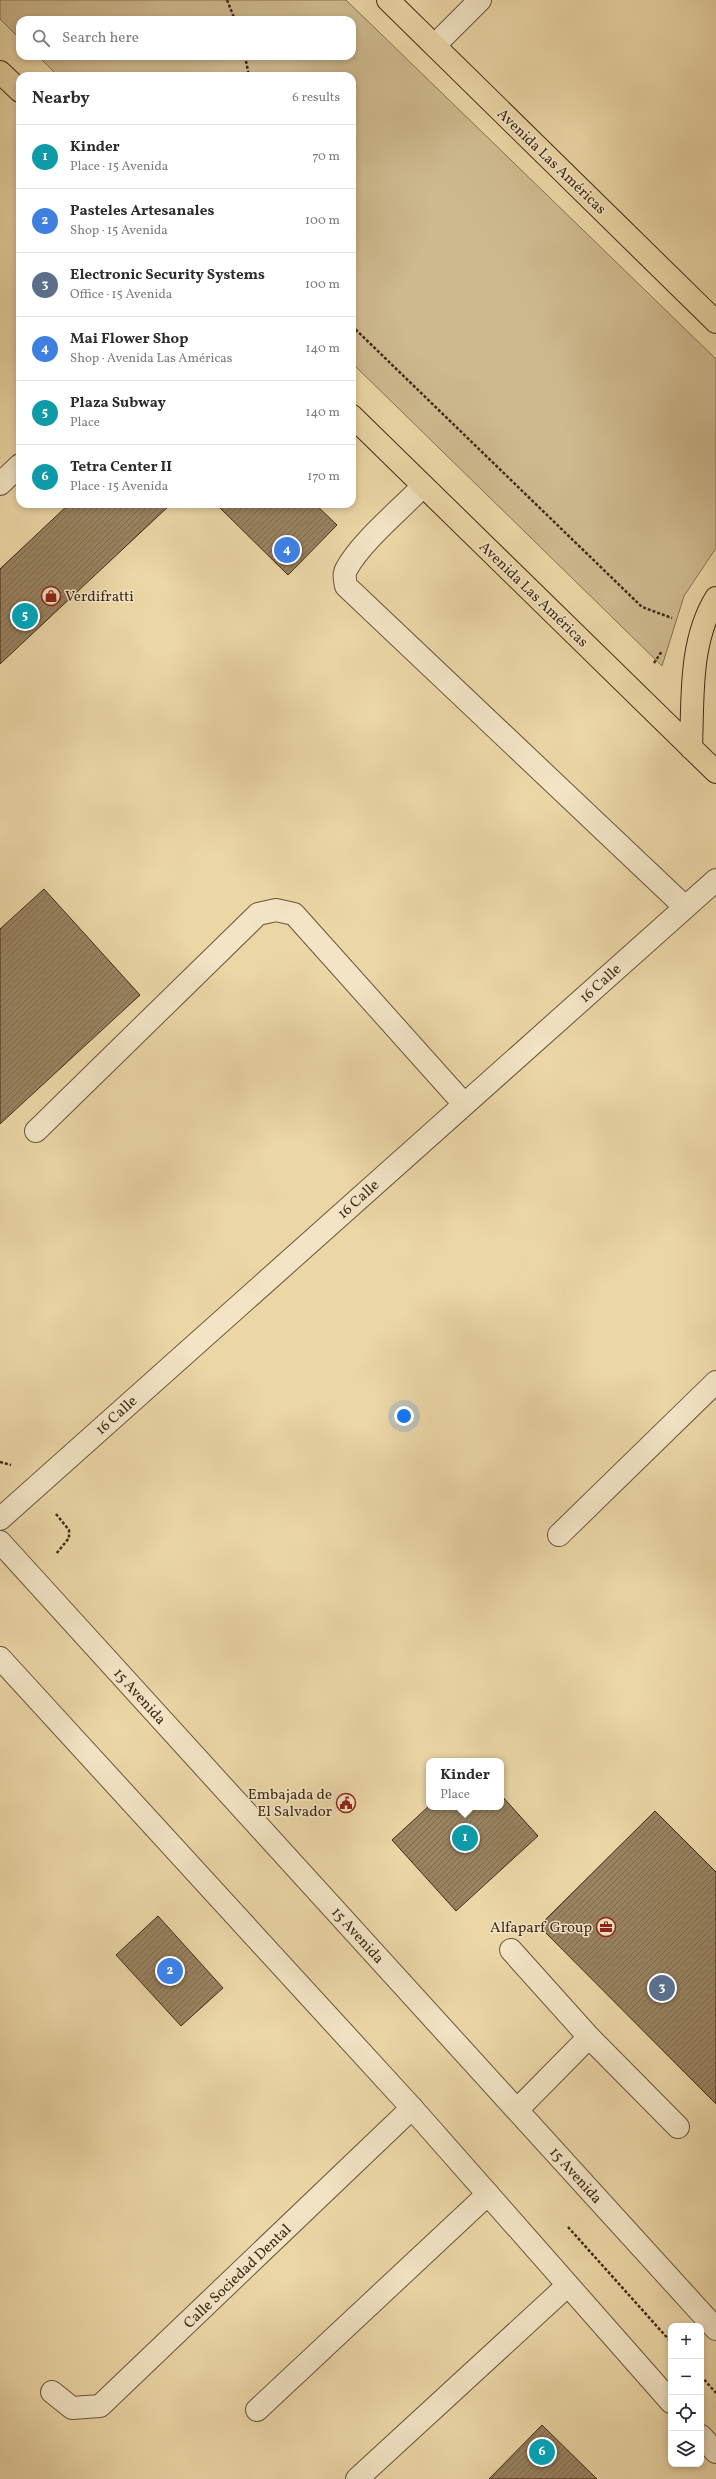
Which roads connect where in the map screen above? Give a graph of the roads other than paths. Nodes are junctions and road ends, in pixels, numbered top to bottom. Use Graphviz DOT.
graph roads {
  1 [pos="389,0"];
  2 [pos="480,0"];
  3 [pos="435,46"];
  4 [pos="0,72"];
  5 [pos="16,87"];
  6 [pos="716,322"];
  7 [pos="356,420"];
  8 [pos="16,469"];
  9 [pos="0,484"];
  10 [pos="423,486"];
  11 [pos="716,598"];
  12 [pos="691,748"];
  13 [pos="716,772"];
  14 [pos="716,880"];
  15 [pos="685,907"];
  16 [pos="464,1104"];
  17 [pos="36,1131"];
  18 [pos="716,1382"];
  19 [pos="0,1519"];
  20 [pos="559,1535"];
  21 [pos="0,1542"];
  22 [pos="0,1658"];
  23 [pos="511,1950"];
  24 [pos="589,2037"];
  25 [pos="412,2108"];
  26 [pos="517,2110"];
  27 [pos="678,2127"];
  28 [pos="488,2194"];
  29 [pos="568,2286"];
  30 [pos="716,2329"];
  31 [pos="52,2392"];
  32 [pos="668,2399"];
  33 [pos="257,2410"];
  34 [pos="704,2439"];
  35 [pos="716,2452"];
  36 [pos="357,2479"];
  1 -- 3 [label="main road, Avenida Las Américas"];
  2 -- 3 [label="street"];
  3 -- 6 [label="main road, Avenida Las Américas"];
  4 -- 5 [label="main road"];
  7 -- 10 [label="main road, Avenida Las Américas"];
  8 -- 9 [label="street"];
  10 -- 12 [label="main road, Avenida Las Américas"];
  10 -- 15 [label="street"];
  11 -- 12 [label="main road"];
  12 -- 13 [label="main road, Avenida Las Américas"];
  14 -- 15 [label="street, 16 Calle"];
  15 -- 16 [label="street, 16 Calle"];
  16 -- 17 [label="street"];
  16 -- 19 [label="street, 16 Calle"];
  18 -- 20 [label="street"];
  21 -- 26 [label="street, 15 Avenida"];
  22 -- 25 [label="street"];
  23 -- 24 [label="street"];
  24 -- 26 [label="street"];
  24 -- 27 [label="street"];
  25 -- 28 [label="street"];
  25 -- 31 [label="street, Calle Sociedad Dental"];
  26 -- 30 [label="street, 15 Avenida"];
  28 -- 29 [label="street"];
  28 -- 33 [label="street"];
  29 -- 32 [label="street"];
  29 -- 36 [label="street"];
  34 -- 35 [label="street"];
}
